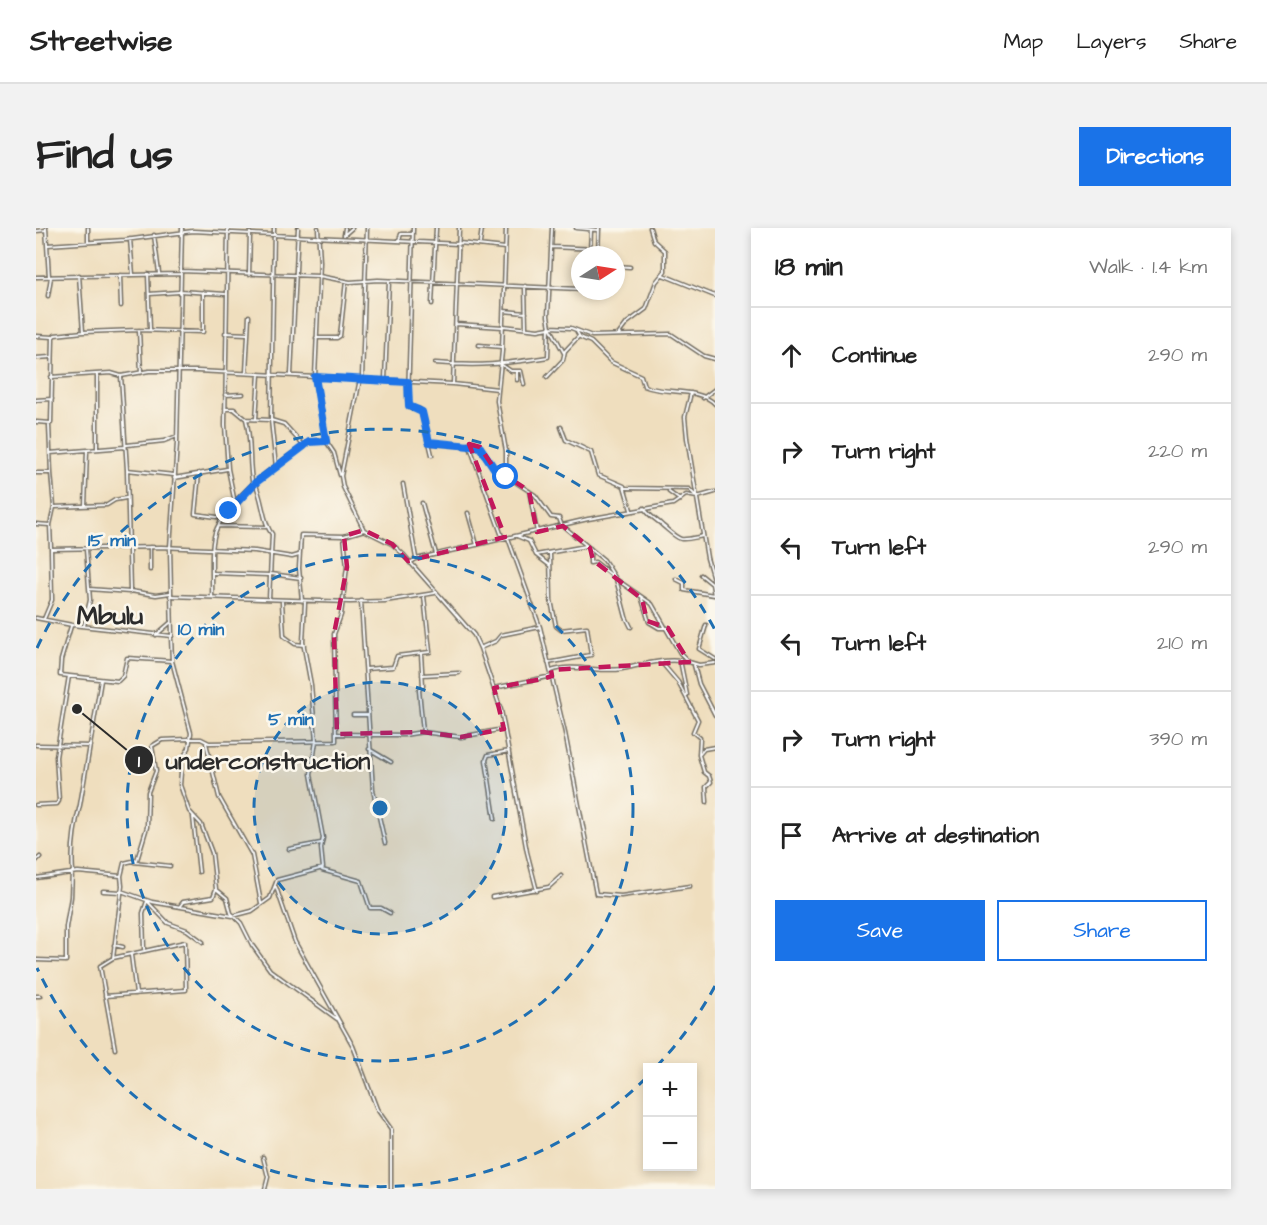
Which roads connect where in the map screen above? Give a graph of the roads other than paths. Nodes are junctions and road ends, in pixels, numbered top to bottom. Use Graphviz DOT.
graph roads {
  1 [pos="87,228"];
  2 [pos="250,228"];
  3 [pos="274,228"];
  4 [pos="298,228"];
  5 [pos="318,228"];
  6 [pos="345,228"];
  7 [pos="352,228"];
  8 [pos="367,228"];
  9 [pos="413,228"];
  10 [pos="436,228"];
  11 [pos="459,228"];
  12 [pos="482,228"];
  13 [pos="506,228"];
  14 [pos="552,228"];
  15 [pos="576,228"];
  16 [pos="650,228"];
  17 [pos="46,229"];
  18 [pos="599,229"];
  19 [pos="182,230"];
  20 [pos="228,230"];
  21 [pos="591,230"];
  22 [pos="36,231"];
  23 [pos="250,233"];
  24 [pos="274,234"];
  25 [pos="412,234"];
  26 [pos="154,235"];
  27 [pos="298,236"];
  28 [pos="344,236"];
  29 [pos="318,237"];
  30 [pos="130,239"];
  31 [pos="366,239"];
  32 [pos="398,241"];
  33 [pos="412,241"];
  34 [pos="88,242"];
  35 [pos="435,243"];
  36 [pos="459,244"];
  37 [pos="480,244"];
  38 [pos="47,245"];
  39 [pos="599,245"];
  40 [pos="590,246"];
  41 [pos="551,247"];
  42 [pos="504,248"];
  43 [pos="571,249"];
  44 [pos="625,267"];
  45 [pos="630,267"];
  46 [pos="159,273"];
  47 [pos="181,273"];
  48 [pos="227,273"];
  49 [pos="148,274"];
  50 [pos="79,275"];
  51 [pos="120,275"];
  52 [pos="133,275"];
  53 [pos="249,275"];
  54 [pos="272,275"];
  55 [pos="663,275"];
  56 [pos="294,276"];
  57 [pos="319,276"];
  58 [pos="36,277"];
  59 [pos="50,277"];
  60 [pos="365,280"];
  61 [pos="389,280"];
  62 [pos="346,281"];
  63 [pos="411,282"];
  64 [pos="433,283"];
  65 [pos="458,285"];
  66 [pos="525,286"];
  67 [pos="505,287"];
  68 [pos="550,287"];
  69 [pos="571,288"];
  70 [pos="180,292"];
  71 [pos="203,292"];
  72 [pos="149,294"];
  73 [pos="225,294"];
  74 [pos="48,296"];
  75 [pos="715,296"];
  76 [pos="432,304"];
  77 [pos="121,306"];
  78 [pos="504,311"];
  79 [pos="526,313"];
  80 [pos="249,316"];
  81 [pos="456,324"];
  82 [pos="550,326"];
  83 [pos="503,327"];
  84 [pos="526,328"];
  85 [pos="139,330"];
  86 [pos="150,330"];
  87 [pos="83,332"];
  88 [pos="179,332"];
  89 [pos="578,332"];
  90 [pos="225,333"];
  91 [pos="248,334"];
  92 [pos="618,335"];
  93 [pos="36,336"];
  94 [pos="579,336"];
  95 [pos="52,337"];
  96 [pos="316,338"];
  97 [pos="491,340"];
  98 [pos="479,345"];
  99 [pos="491,345"];
  100 [pos="502,347"];
  101 [pos="565,354"];
  102 [pos="51,357"];
  103 [pos="36,358"];
  104 [pos="714,358"];
  105 [pos="435,363"];
  106 [pos="454,365"];
  107 [pos="502,365"];
  108 [pos="179,371"];
  109 [pos="517,371"];
  110 [pos="141,373"];
  111 [pos="224,373"];
  112 [pos="246,373"];
  113 [pos="97,374"];
  114 [pos="259,374"];
  115 [pos="121,375"];
  116 [pos="270,375"];
  117 [pos="291,376"];
  118 [pos="315,377"];
  119 [pos="547,377"];
  120 [pos="51,378"];
  121 [pos="361,379"];
  122 [pos="385,380"];
  123 [pos="517,380"];
  124 [pos="408,382"];
  125 [pos="453,384"];
  126 [pos="524,384"];
  127 [pos="498,389"];
  128 [pos="715,389"];
  129 [pos="691,393"];
  130 [pos="243,394"];
  131 [pos="225,395"];
  132 [pos="703,398"];
  133 [pos="52,399"];
  134 [pos="36,400"];
  135 [pos="715,404"];
  136 [pos="225,409"];
  137 [pos="246,419"];
  138 [pos="256,419"];
  139 [pos="271,420"];
  140 [pos="36,422"];
  141 [pos="49,425"];
  142 [pos="561,427"];
  143 [pos="177,436"];
  144 [pos="326,441"];
  145 [pos="429,442"];
  146 [pos="469,444"];
  147 [pos="126,446"];
  148 [pos="304,446"];
  149 [pos="97,450"];
  150 [pos="87,451"];
  151 [pos="50,453"];
  152 [pos="432,455"];
  153 [pos="276,466"];
  154 [pos="228,469"];
  155 [pos="127,470"];
  156 [pos="36,473"];
  157 [pos="51,473"];
  158 [pos="199,473"];
  159 [pos="174,476"];
  160 [pos="340,476"];
  161 [pos="506,477"];
  162 [pos="403,484"];
  163 [pos="254,485"];
  164 [pos="626,488"];
  165 [pos="667,490"];
  166 [pos="529,491"];
  167 [pos="715,492"];
  168 [pos="697,497"];
  169 [pos="128,498"];
  170 [pos="681,500"];
  171 [pos="236,503"];
  172 [pos="422,503"];
  173 [pos="85,506"];
  174 [pos="54,507"];
  175 [pos="644,508"];
  176 [pos="631,511"];
  177 [pos="468,513"];
  178 [pos="224,518"];
  179 [pos="36,524"];
  180 [pos="50,525"];
  181 [pos="218,526"];
  182 [pos="562,526"];
  183 [pos="267,528"];
  184 [pos="364,530"];
  185 [pos="537,532"];
  186 [pos="517,536"];
  187 [pos="703,536"];
  188 [pos="345,537"];
  189 [pos="503,538"];
  190 [pos="508,538"];
  191 [pos="477,545"];
  192 [pos="150,547"];
  193 [pos="589,547"];
  194 [pos="87,548"];
  195 [pos="130,548"];
  196 [pos="170,548"];
  197 [pos="51,549"];
  198 [pos="213,549"];
  199 [pos="549,553"];
  200 [pos="271,554"];
  201 [pos="436,554"];
  202 [pos="299,555"];
  203 [pos="536,555"];
  204 [pos="416,559"];
  205 [pos="410,563"];
  206 [pos="549,566"];
  207 [pos="150,570"];
  208 [pos="213,573"];
  209 [pos="270,574"];
  210 [pos="701,575"];
  211 [pos="301,578"];
  212 [pos="616,578"];
  213 [pos="676,579"];
  214 [pos="715,586"];
  215 [pos="89,589"];
  216 [pos="130,592"];
  217 [pos="435,593"];
  218 [pos="170,595"];
  219 [pos="424,596"];
  220 [pos="212,597"];
  221 [pos="269,599"];
  222 [pos="642,599"];
  223 [pos="282,600"];
  224 [pos="362,601"];
  225 [pos="303,602"];
  226 [pos="341,602"];
  227 [pos="36,618"];
  228 [pos="44,620"];
  229 [pos="170,623"];
  230 [pos="72,625"];
  231 [pos="706,625"];
  232 [pos="84,626"];
  233 [pos="540,627"];
  234 [pos="631,627"];
  235 [pos="668,628"];
  236 [pos="156,636"];
  237 [pos="171,637"];
  238 [pos="304,645"];
  239 [pos="480,648"];
  240 [pos="421,654"];
  241 [pos="680,660"];
  242 [pos="172,661"];
  243 [pos="715,661"];
  244 [pos="661,662"];
  245 [pos="688,662"];
  246 [pos="548,663"];
  247 [pos="694,664"];
  248 [pos="366,669"];
  249 [pos="551,671"];
  250 [pos="459,673"];
  251 [pos="69,675"];
  252 [pos="422,675"];
  253 [pos="552,676"];
  254 [pos="102,680"];
  255 [pos="494,688"];
  256 [pos="688,699"];
  257 [pos="368,714"];
  258 [pos="353,715"];
  259 [pos="715,715"];
  260 [pos="504,729"];
  261 [pos="423,732"];
  262 [pos="337,734"];
  263 [pos="369,734"];
  264 [pos="190,739"];
  265 [pos="205,741"];
  266 [pos="316,741"];
  267 [pos="58,744"];
  268 [pos="36,745"];
  269 [pos="91,746"];
  270 [pos="715,747"];
  271 [pos="369,749"];
  272 [pos="509,751"];
  273 [pos="699,755"];
  274 [pos="391,762"];
  275 [pos="707,802"];
  276 [pos="36,805"];
  277 [pos="193,818"];
  278 [pos="495,819"];
  279 [pos="321,843"];
  280 [pos="385,843"];
  281 [pos="289,849"];
  282 [pos="40,857"];
  283 [pos="36,861"];
  284 [pos="134,862"];
  285 [pos="170,866"];
  286 [pos="322,870"];
  287 [pos="72,872"];
  288 [pos="200,872"];
  289 [pos="121,876"];
  290 [pos="561,876"];
  291 [pos="36,878"];
  292 [pos="275,885"];
  293 [pos="690,886"];
  294 [pos="216,889"];
  295 [pos="103,891"];
  296 [pos="537,891"];
  297 [pos="121,892"];
  298 [pos="492,897"];
  299 [pos="147,901"];
  300 [pos="261,903"];
  301 [pos="180,906"];
  302 [pos="390,913"];
  303 [pos="233,916"];
  304 [pos="203,942"];
  305 [pos="114,945"];
  306 [pos="123,947"];
  307 [pos="144,950"];
  308 [pos="130,954"];
  309 [pos="113,958"];
  310 [pos="36,960"];
  311 [pos="136,994"];
  312 [pos="105,996"];
  313 [pos="337,1019"];
  314 [pos="115,1049"];
  315 [pos="263,1157"];
  316 [pos="265,1189"];
  317 [pos="391,1189"];
  1 -- 34 [label="street"];
  2 -- 23 [label="street"];
  3 -- 24 [label="street"];
  4 -- 27 [label="street"];
  5 -- 29 [label="street"];
  6 -- 28 [label="street"];
  7 -- 28 [label="street"];
  8 -- 31 [label="street"];
  9 -- 25 [label="street"];
  10 -- 35 [label="street"];
  11 -- 36 [label="street"];
  12 -- 37 [label="street"];
  13 -- 42 [label="street"];
  14 -- 41 [label="street"];
  15 -- 21 [label="street"];
  16 -- 55 [label="street"];
  17 -- 22 [label="street"];
  17 -- 38 [label="street"];
  18 -- 21 [label="street"];
  18 -- 39 [label="street"];
  19 -- 20 [label="street"];
  19 -- 26 [label="street"];
  19 -- 47 [label="street"];
  20 -- 23 [label="street"];
  20 -- 48 [label="street"];
  21 -- 40 [label="street"];
  23 -- 24 [label="street"];
  23 -- 53 [label="street"];
  24 -- 27 [label="street"];
  24 -- 54 [label="street"];
  25 -- 32 [label="street"];
  25 -- 33 [label="street"];
  26 -- 30 [label="street"];
  26 -- 46 [label="street"];
  27 -- 29 [label="street"];
  27 -- 56 [label="street"];
  28 -- 29 [label="street"];
  28 -- 31 [label="street"];
  29 -- 57 [label="street"];
  30 -- 34 [label="street"];
  30 -- 52 [label="street"];
  31 -- 32 [label="street"];
  31 -- 60 [label="street"];
  32 -- 33 [label="street"];
  33 -- 35 [label="street"];
  33 -- 63 [label="street"];
  34 -- 38 [label="street"];
  35 -- 36 [label="street"];
  35 -- 64 [label="street"];
  36 -- 37 [label="street"];
  36 -- 65 [label="street"];
  37 -- 42 [label="street"];
  38 -- 59 [label="street"];
  39 -- 40 [label="street"];
  41 -- 43 [label="street"];
  41 -- 68 [label="street"];
  42 -- 67 [label="street"];
  44 -- 45 [label="street"];
  46 -- 47 [label="street"];
  46 -- 49 [label="street"];
  47 -- 48 [label="street"];
  47 -- 70 [label="street"];
  48 -- 53 [label="street"];
  48 -- 73 [label="street"];
  49 -- 52 [label="street"];
  49 -- 72 [label="street"];
  50 -- 51 [label="street"];
  50 -- 59 [label="street"];
  50 -- 87 [label="street"];
  51 -- 52 [label="street"];
  51 -- 77 [label="street"];
  53 -- 54 [label="street"];
  54 -- 56 [label="street"];
  54 -- 116 [label="street"];
  55 -- 75 [label="street"];
  55 -- 92 [label="street"];
  56 -- 57 [label="street"];
  56 -- 117 [label="street"];
  57 -- 62 [label="street"];
  57 -- 96 [label="street"];
  58 -- 59 [label="street"];
  59 -- 74 [label="street"];
  60 -- 61 [label="street"];
  60 -- 62 [label="street"];
  60 -- 121 [label="street"];
  61 -- 63 [label="street"];
  61 -- 122 [label="street"];
  62 -- 96 [label="street"];
  63 -- 64 [label="street"];
  63 -- 124 [label="street"];
  64 -- 65 [label="street"];
  64 -- 76 [label="street"];
  65 -- 67 [label="street"];
  65 -- 81 [label="street"];
  66 -- 67 [label="street"];
  66 -- 68 [label="street"];
  66 -- 79 [label="street"];
  67 -- 78 [label="street"];
  68 -- 69 [label="street"];
  68 -- 82 [label="street"];
  70 -- 71 [label="street"];
  70 -- 72 [label="street"];
  70 -- 88 [label="street"];
  71 -- 73 [label="street"];
  71 -- 88 [label="street"];
  72 -- 86 [label="street"];
  73 -- 90 [label="street"];
  78 -- 79 [label="street"];
  78 -- 83 [label="street"];
  79 -- 84 [label="street"];
  80 -- 91 [label="street"];
  81 -- 83 [label="street"];
  81 -- 106 [label="street"];
  82 -- 84 [label="street"];
  82 -- 89 [label="street"];
  82 -- 101 [label="street"];
  82 -- 107 [label="street"];
  83 -- 84 [label="street"];
  83 -- 100 [label="street"];
  85 -- 86 [label="street"];
  85 -- 87 [label="street"];
  85 -- 110 [label="street"];
  86 -- 88 [label="street"];
  87 -- 95 [label="street"];
  88 -- 108 [label="street"];
  89 -- 92 [label="street"];
  89 -- 94 [label="street"];
  90 -- 91 [label="street"];
  90 -- 111 [label="street"];
  91 -- 112 [label="street"];
  92 -- 104 [label="street"];
  93 -- 95 [label="street"];
  94 -- 101 [label="street"];
  94 -- 129 [label="street"];
  95 -- 102 [label="street"];
  96 -- 118 [label="street"];
  97 -- 99 [label="street"];
  98 -- 99 [label="street"];
  99 -- 100 [label="street"];
  100 -- 107 [label="street"];
  101 -- 119 [label="street"];
  102 -- 103 [label="street"];
  102 -- 120 [label="street"];
  105 -- 106 [label="street"];
  106 -- 107 [label="street"];
  106 -- 125 [label="street"];
  107 -- 109 [label="street"];
  107 -- 127 [label="street"];
  108 -- 110 [label="street"];
  108 -- 111 [label="street"];
  108 -- 143 [label="street"];
  109 -- 123 [label="street"];
  109 -- 126 [label="street"];
  110 -- 115 [label="street"];
  111 -- 112 [label="street"];
  111 -- 131 [label="street"];
  112 -- 114 [label="street"];
  113 -- 115 [label="street"];
  113 -- 120 [label="street"];
  113 -- 149 [label="street"];
  114 -- 116 [label="street"];
  114 -- 138 [label="street"];
  115 -- 147 [label="street"];
  116 -- 117 [label="street"];
  116 -- 139 [label="street"];
  117 -- 118 [label="street"];
  118 -- 121 [label="street"];
  118 -- 144 [label="street"];
  120 -- 133 [label="street"];
  121 -- 122 [label="street"];
  121 -- 160 [label="street"];
  122 -- 124 [label="street"];
  124 -- 125 [label="street"];
  124 -- 145 [label="street"];
  125 -- 127 [label="street"];
  127 -- 161 [label="street"];
  128 -- 132 [label="street"];
  129 -- 132 [label="street"];
  129 -- 168 [label="street"];
  130 -- 131 [label="street"];
  131 -- 136 [label="street"];
  132 -- 135 [label="street"];
  133 -- 134 [label="street"];
  133 -- 141 [label="street"];
  136 -- 137 [label="street"];
  136 -- 154 [label="street"];
  137 -- 138 [label="street"];
  137 -- 163 [label="street"];
  138 -- 139 [label="street"];
  139 -- 148 [label="street"];
  139 -- 153 [label="street"];
  140 -- 141 [label="street"];
  141 -- 151 [label="street"];
  142 -- 164 [label="street"];
  143 -- 147 [label="street"];
  143 -- 159 [label="street"];
  144 -- 148 [label="street"];
  144 -- 160 [label="street"];
  145 -- 146 [label="street"];
  145 -- 152 [label="street"];
  146 -- 161 [label="street"];
  146 -- 189 [label="street"];
  147 -- 149 [label="street"];
  147 -- 155 [label="street"];
  148 -- 153 [label="street"];
  149 -- 150 [label="street"];
  150 -- 151 [label="street"];
  150 -- 173 [label="street"];
  151 -- 157 [label="street"];
  153 -- 163 [label="street"];
  154 -- 158 [label="street"];
  154 -- 171 [label="street"];
  155 -- 159 [label="street"];
  155 -- 169 [label="street"];
  156 -- 157 [label="street"];
  157 -- 174 [label="street"];
  158 -- 159 [label="street"];
  158 -- 178 [label="street"];
  159 -- 196 [label="street"];
  160 -- 184 [label="street"];
  161 -- 166 [label="street"];
  162 -- 204 [label="street"];
  163 -- 171 [label="street"];
  163 -- 183 [label="street"];
  164 -- 165 [label="street"];
  164 -- 176 [label="street"];
  165 -- 168 [label="street"];
  165 -- 170 [label="street"];
  166 -- 182 [label="street"];
  166 -- 185 [label="street"];
  167 -- 168 [label="street"];
  168 -- 170 [label="street"];
  168 -- 187 [label="street"];
  169 -- 173 [label="street"];
  169 -- 195 [label="street"];
  170 -- 175 [label="street"];
  171 -- 178 [label="street"];
  172 -- 201 [label="street"];
  173 -- 174 [label="street"];
  174 -- 180 [label="street"];
  175 -- 176 [label="street"];
  175 -- 187 [label="street"];
  176 -- 182 [label="street"];
  177 -- 191 [label="street"];
  178 -- 181 [label="street"];
  179 -- 180 [label="street"];
  180 -- 197 [label="street"];
  181 -- 183 [label="street"];
  181 -- 198 [label="street"];
  182 -- 185 [label="street"];
  182 -- 193 [label="street"];
  183 -- 200 [label="street"];
  184 -- 188 [label="street"];
  184 -- 205 [label="street"];
  185 -- 186 [label="street"];
  186 -- 190 [label="street"];
  186 -- 203 [label="street"];
  187 -- 214 [label="street"];
  188 -- 202 [label="street"];
  188 -- 226 [label="street"];
  189 -- 190 [label="street"];
  189 -- 191 [label="street"];
  190 -- 233 [label="street"];
  191 -- 201 [label="street"];
  192 -- 195 [label="street"];
  192 -- 196 [label="street"];
  192 -- 207 [label="street"];
  193 -- 199 [label="street"];
  193 -- 212 [label="street"];
  193 -- 212 [label="street"];
  194 -- 195 [label="street"];
  194 -- 197 [label="street"];
  194 -- 215 [label="street"];
  195 -- 216 [label="street"];
  196 -- 198 [label="street"];
  196 -- 218 [label="street"];
  197 -- 228 [label="street"];
  198 -- 200 [label="street"];
  198 -- 208 [label="street"];
  199 -- 203 [label="street"];
  199 -- 206 [label="street"];
  200 -- 202 [label="street"];
  200 -- 209 [label="street"];
  201 -- 204 [label="street"];
  202 -- 211 [label="street"];
  203 -- 206 [label="street"];
  204 -- 205 [label="street"];
  205 -- 217 [label="street"];
  206 -- 246 [label="street"];
  208 -- 209 [label="street"];
  208 -- 220 [label="street"];
  209 -- 211 [label="street"];
  209 -- 221 [label="street"];
  210 -- 213 [label="street"];
  211 -- 225 [label="street"];
  212 -- 222 [label="street"];
  212 -- 234 [label="street"];
  215 -- 216 [label="street"];
  215 -- 232 [label="street"];
  216 -- 218 [label="street"];
  217 -- 219 [label="street"];
  217 -- 239 [label="street"];
  218 -- 220 [label="street"];
  218 -- 229 [label="street"];
  219 -- 224 [label="street"];
  219 -- 240 [label="street"];
  220 -- 221 [label="street"];
  221 -- 223 [label="street"];
  222 -- 235 [label="street"];
  222 -- 235 [label="street"];
  223 -- 225 [label="street"];
  223 -- 238 [label="street"];
  224 -- 226 [label="street"];
  224 -- 248 [label="street"];
  225 -- 226 [label="street"];
  225 -- 238 [label="street"];
  226 -- 262 [label="street"];
  227 -- 228 [label="street"];
  228 -- 230 [label="street"];
  229 -- 236 [label="street"];
  229 -- 237 [label="street"];
  230 -- 232 [label="street"];
  230 -- 251 [label="street"];
  231 -- 243 [label="street"];
  232 -- 236 [label="street"];
  233 -- 239 [label="street"];
  233 -- 246 [label="street"];
  235 -- 245 [label="street"];
  236 -- 237 [label="street"];
  237 -- 242 [label="street"];
  238 -- 266 [label="street"];
  239 -- 255 [label="street"];
  240 -- 248 [label="street"];
  240 -- 252 [label="street"];
  241 -- 244 [label="street"];
  241 -- 245 [label="street"];
  241 -- 256 [label="street"];
  242 -- 254 [label="street"];
  242 -- 264 [label="street"];
  243 -- 247 [label="street"];
  244 -- 249 [label="street"];
  244 -- 256 [label="street"];
  245 -- 247 [label="street"];
  246 -- 249 [label="street"];
  247 -- 259 [label="street"];
  248 -- 257 [label="street"];
  249 -- 253 [label="street"];
  250 -- 252 [label="street"];
  251 -- 254 [label="street"];
  251 -- 267 [label="street"];
  252 -- 261 [label="street"];
  253 -- 255 [label="street"];
  253 -- 293 [label="street"];
  254 -- 269 [label="street"];
  255 -- 260 [label="street"];
  256 -- 273 [label="street"];
  257 -- 258 [label="street"];
  257 -- 263 [label="street"];
  260 -- 261 [label="street"];
  260 -- 272 [label="street"];
  261 -- 263 [label="street"];
  262 -- 263 [label="street"];
  262 -- 266 [label="street"];
  263 -- 271 [label="street"];
  264 -- 265 [label="street"];
  264 -- 277 [label="street"];
  264 -- 284 [label="street"];
  265 -- 266 [label="street"];
  265 -- 300 [label="street"];
  266 -- 279 [label="street"];
  267 -- 268 [label="street"];
  267 -- 269 [label="street"];
  267 -- 276 [label="street"];
  269 -- 287 [label="street"];
  270 -- 273 [label="street"];
  271 -- 274 [label="street"];
  271 -- 280 [label="street"];
  272 -- 278 [label="street"];
  272 -- 296 [label="street"];
  273 -- 275 [label="street"];
  277 -- 288 [label="street"];
  277 -- 294 [label="street"];
  279 -- 281 [label="street"];
  279 -- 286 [label="street"];
  282 -- 283 [label="street"];
  284 -- 285 [label="street"];
  284 -- 289 [label="street"];
  286 -- 292 [label="street"];
  286 -- 302 [label="street"];
  287 -- 289 [label="street"];
  287 -- 291 [label="street"];
  287 -- 310 [label="street"];
  289 -- 297 [label="street"];
  290 -- 296 [label="street"];
  292 -- 300 [label="street"];
  292 -- 313 [label="street"];
  294 -- 301 [label="street"];
  294 -- 303 [label="street"];
  295 -- 297 [label="street"];
  296 -- 298 [label="street"];
  297 -- 299 [label="street"];
  297 -- 305 [label="street"];
  299 -- 301 [label="street"];
  299 -- 304 [label="street"];
  299 -- 307 [label="street"];
  300 -- 303 [label="street"];
  301 -- 303 [label="street"];
  303 -- 313 [label="street"];
  305 -- 306 [label="street"];
  305 -- 309 [label="street"];
  307 -- 308 [label="street"];
  307 -- 311 [label="street"];
  308 -- 309 [label="street"];
  308 -- 311 [label="street"];
  309 -- 312 [label="street"];
  311 -- 312 [label="street"];
  312 -- 314 [label="street"];
  313 -- 317 [label="street"];
  315 -- 316 [label="street"];
}
